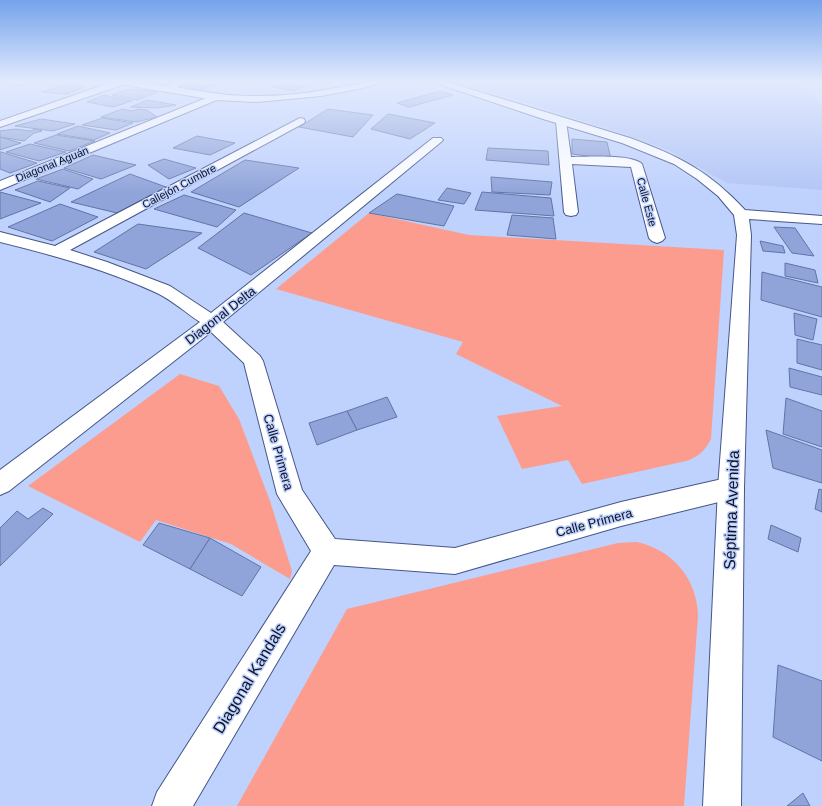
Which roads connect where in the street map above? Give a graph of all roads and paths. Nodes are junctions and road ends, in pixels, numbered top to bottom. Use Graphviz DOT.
graph roads {
  1 [pos="16,119"];
  2 [pos="164,119"];
  3 [pos="554,119"];
  4 [pos="300,121"];
  5 [pos="562,121"];
  6 [pos="0,124"];
  7 [pos="437,140"];
  8 [pos="566,160"];
  9 [pos="0,186"];
  10 [pos="571,212"];
  11 [pos="741,214"];
  12 [pos="822,220"];
  13 [pos="0,237"];
  14 [pos="657,238"];
  15 [pos="57,251"];
  16 [pos="212,322"];
  17 [pos="0,484"];
  18 [pos="731,488"];
  19 [pos="327,551"];
  20 [pos="171,806"];
  21 [pos="722,806"];
  1 -- 6 [label="street"];
  2 -- 9 [label="street, Diagonal Aguán"];
  3 -- 5 [label="street"];
  4 -- 15 [label="street, Callejón Cumbre"];
  5 -- 8 [label="street"];
  5 -- 11 [label="street"];
  7 -- 16 [label="street, Diagonal Delta"];
  8 -- 10 [label="street"];
  8 -- 14 [label="street, Calle Este"];
  11 -- 12 [label="street"];
  11 -- 18 [label="street, Séptima Avenida"];
  13 -- 15 [label="street, Calle Primera"];
  15 -- 16 [label="street, Calle Primera"];
  16 -- 17 [label="street, Diagonal Delta"];
  16 -- 19 [label="street, Calle Primera"];
  18 -- 19 [label="street, Calle Primera"];
  18 -- 21 [label="street, Séptima Avenida"];
  19 -- 20 [label="street, Diagonal Kandals"];
}
